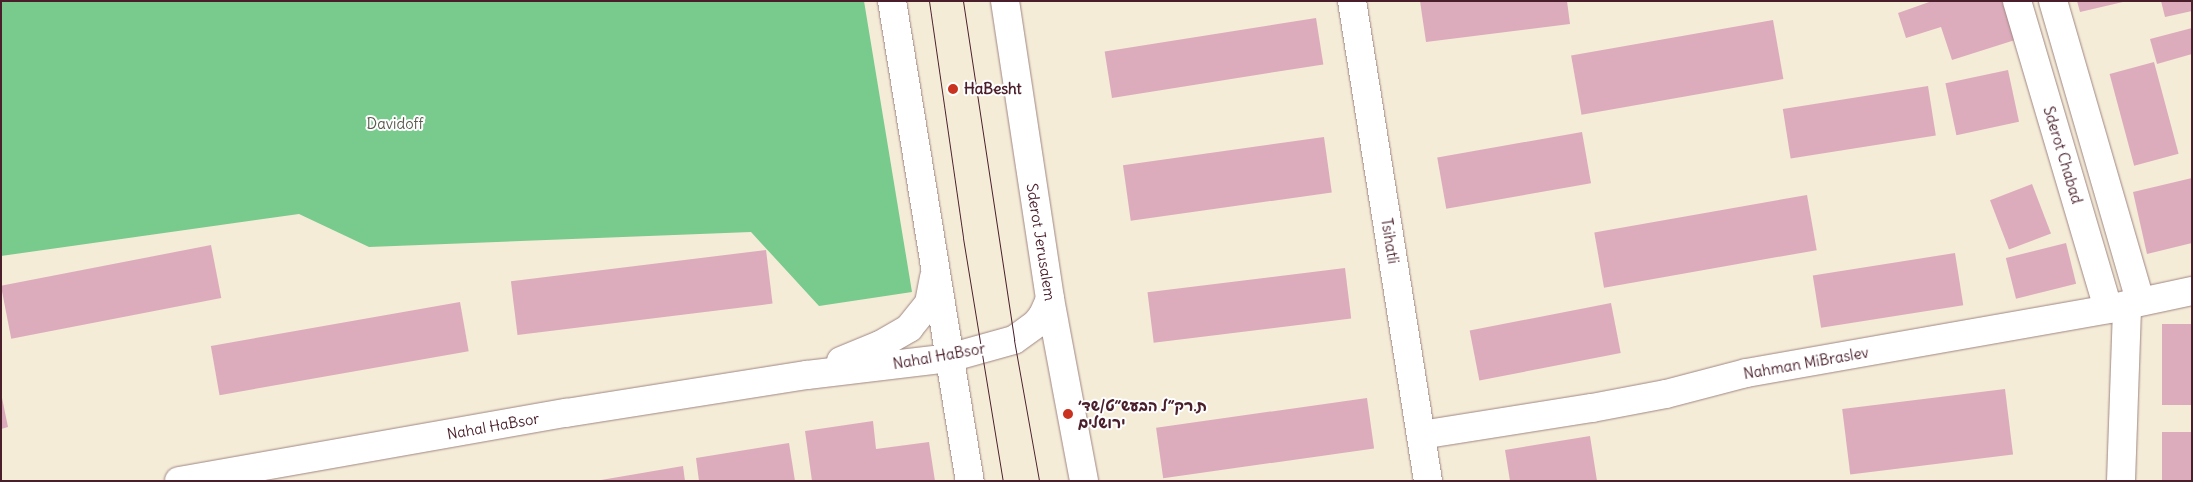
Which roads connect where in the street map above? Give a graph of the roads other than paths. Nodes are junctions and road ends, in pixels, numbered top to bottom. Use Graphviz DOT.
graph roads {
  1 [pos="892,1"];
  2 [pos="1006,1"];
  3 [pos="1352,1"];
  4 [pos="2017,1"];
  5 [pos="2053,1"];
  6 [pos="932,259"];
  7 [pos="2192,291"];
  8 [pos="1050,299"];
  9 [pos="2125,305"];
  10 [pos="949,358"];
  11 [pos="807,375"];
  12 [pos="1421,435"];
  13 [pos="179,481"];
  14 [pos="970,481"];
  15 [pos="1084,481"];
  16 [pos="1428,481"];
  17 [pos="2121,481"];
  1 -- 6 [label="street"];
  2 -- 8 [label="street, Sderot Jerusalem"];
  3 -- 12 [label="street, Tsihatli"];
  4 -- 9 [label="street, Sderot Chabad"];
  5 -- 9 [label="street, Sderot Chabad"];
  6 -- 10 [label="street"];
  6 -- 11 [label="street, Nahal HaBsor"];
  7 -- 9 [label="street, Nahman MiBraslev"];
  8 -- 10 [label="street, Nahal HaBsor"];
  8 -- 15 [label="street, Sderot Jerusalem"];
  9 -- 12 [label="street, Nahman MiBraslev"];
  9 -- 17 [label="street, Sderot Chabad"];
  10 -- 11 [label="street, Nahal HaBsor"];
  10 -- 14 [label="street"];
  11 -- 13 [label="street, Nahal HaBsor"];
  12 -- 16 [label="street, Tsihatli"];
}
